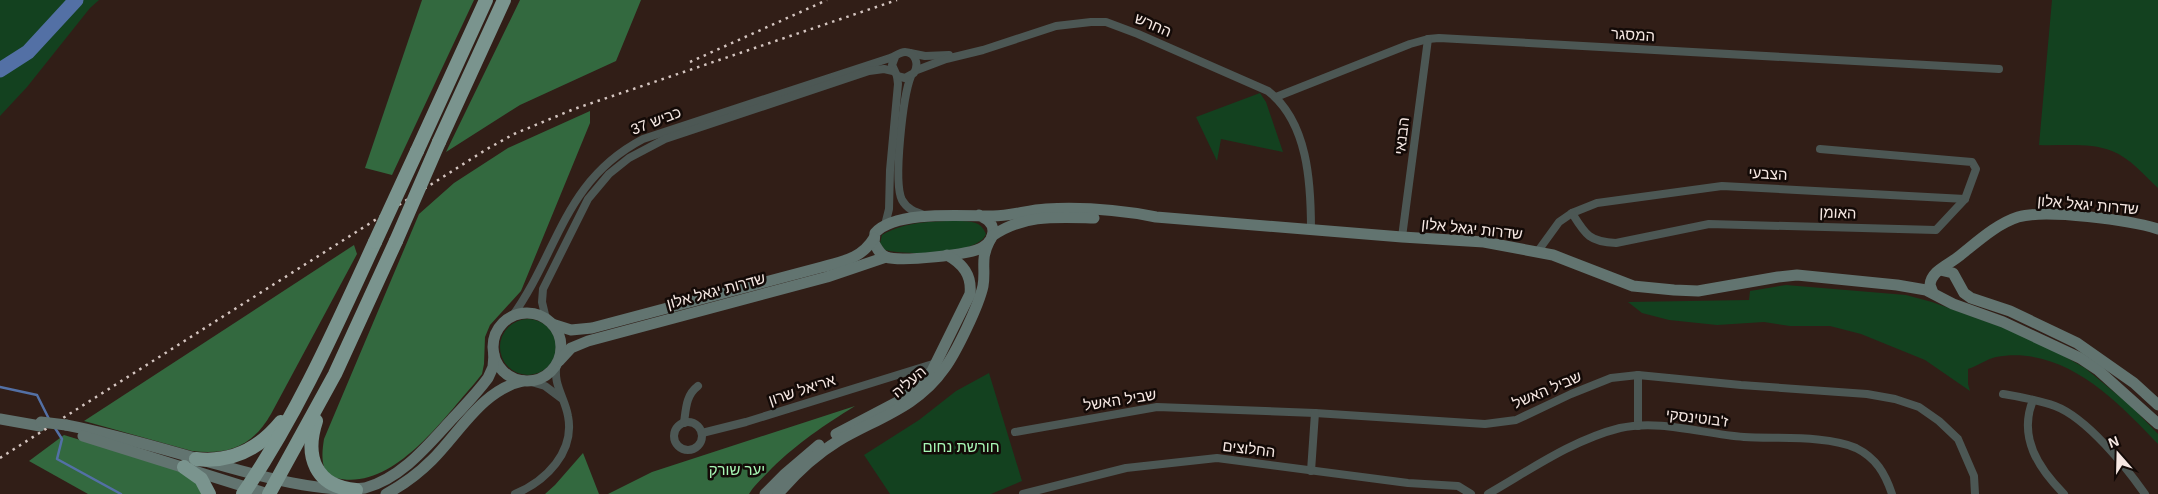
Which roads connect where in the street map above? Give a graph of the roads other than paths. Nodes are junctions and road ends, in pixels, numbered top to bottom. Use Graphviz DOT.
graph roads {
  1 [pos="486,0"];
  2 [pos="504,0"];
  3 [pos="1428,39"];
  4 [pos="983,50"];
  5 [pos="910,53"];
  6 [pos="894,57"];
  7 [pos="1999,69"];
  8 [pos="895,73"];
  9 [pos="914,73"];
  10 [pos="1276,97"];
  11 [pos="1820,149"];
  12 [pos="1965,200"];
  13 [pos="1572,213"];
  14 [pos="978,215"];
  15 [pos="927,216"];
  16 [pos="1156,217"];
  17 [pos="885,225"];
  18 [pos="2158,229"];
  19 [pos="1311,230"];
  20 [pos="1402,237"];
  21 [pos="874,238"];
  22 [pos="991,238"];
  23 [pos="1538,251"];
  24 [pos="1966,251"];
  25 [pos="947,255"];
  26 [pos="886,257"];
  27 [pos="1936,273"];
  28 [pos="1957,279"];
  29 [pos="1897,285"];
  30 [pos="1937,296"];
  31 [pos="511,318"];
  32 [pos="549,322"];
  33 [pos="494,354"];
  34 [pos="558,362"];
  35 [pos="936,363"];
  36 [pos="910,369"];
  37 [pos="1638,375"];
  38 [pos="526,381"];
  39 [pos="923,382"];
  40 [pos="698,386"];
  41 [pos="326,391"];
  42 [pos="2003,394"];
  43 [pos="301,399"];
  44 [pos="2034,400"];
  45 [pos="563,401"];
  46 [pos="2158,405"];
  47 [pos="1315,413"];
  48 [pos="4,419"];
  49 [pos="684,423"];
  50 [pos="2158,424"];
  51 [pos="1638,426"];
  52 [pos="65,428"];
  53 [pos="1015,432"];
  54 [pos="702,433"];
  55 [pos="196,459"];
  56 [pos="184,467"];
  57 [pos="1311,471"];
  58 [pos="256,476"];
  59 [pos="276,481"];
  60 [pos="356,490"];
  61 [pos="245,491"];
  62 [pos="209,494"];
  63 [pos="268,494"];
  64 [pos="386,494"];
  65 [pos="515,494"];
  66 [pos="766,494"];
  67 [pos="778,494"];
  68 [pos="1024,494"];
  69 [pos="1471,494"];
  70 [pos="1488,494"];
  71 [pos="1892,494"];
  72 [pos="1975,494"];
  73 [pos="2064,494"];
  74 [pos="2145,494"];
  1 -- 43 [label="highway, bridge"];
  2 -- 41 [label="highway, bridge"];
  3 -- 7 [label="street, המסגר"];
  3 -- 10 [label="street, המסגר"];
  3 -- 20 [label="street, הבנאי"];
  4 -- 5 [label="street, החרש"];
  4 -- 9 [label="street, החרש"];
  4 -- 10 [label="street, החרש"];
  5 -- 6 [label="street"];
  5 -- 9 [label="street"];
  6 -- 8 [label="street"];
  6 -- 31 [label="street, כביש 37"];
  8 -- 9 [label="street"];
  8 -- 17 [label="street"];
  8 -- 32 [label="street, כביש 37"];
  9 -- 15 [label="street"];
  10 -- 19 [label="street"];
  11 -- 12 [label="street, האומן"];
  12 -- 13 [label="street, הצבעי"];
  12 -- 13 [label="street, האומן"];
  13 -- 23 [label="street"];
  14 -- 15 [label="main road, שדרות יגאל אלון"];
  14 -- 16 [label="main road, שדרות יגאל אלון"];
  14 -- 22 [label="main road"];
  15 -- 17 [label="main road, שדרות יגאל אלון"];
  16 -- 19 [label="main road, שדרות יגאל אלון"];
  16 -- 22 [label="main road, שדרות יגאל אלון"];
  17 -- 21 [label="main road, שדרות יגאל אלון"];
  18 -- 24 [label="main road, שדרות יגאל אלון"];
  19 -- 20 [label="main road, שדרות יגאל אלון"];
  20 -- 23 [label="main road, שדרות יגאל אלון"];
  21 -- 26 [label="main road"];
  21 -- 32 [label="main road, שדרות יגאל אלון"];
  22 -- 25 [label="main road, שדרות יגאל אלון"];
  22 -- 67 [label="main road, העליה"];
  23 -- 29 [label="main road, שדרות יגאל אלון"];
  24 -- 27 [label="main road, שדרות יגאל אלון"];
  24 -- 28 [label="main road"];
  25 -- 26 [label="main road, שדרות יגאל אלון"];
  25 -- 35 [label="main road, העליה"];
  26 -- 34 [label="main road, שדרות יגאל אלון"];
  27 -- 28 [label="main road"];
  27 -- 29 [label="main road, שדרות יגאל אלון"];
  27 -- 30 [label="main road"];
  28 -- 30 [label="main road"];
  28 -- 46 [label="main road"];
  29 -- 30 [label="main road, שדרות יגאל אלון"];
  30 -- 50 [label="main road, שדרות יגאל אלון"];
  31 -- 32 [label="main road"];
  31 -- 33 [label="main road"];
  32 -- 34 [label="main road"];
  33 -- 38 [label="main road"];
  33 -- 60 [label="main road"];
  34 -- 38 [label="main road"];
  34 -- 45 [label="street"];
  35 -- 36 [label="street, אריאל שרון"];
  35 -- 39 [label="main road, העליה"];
  36 -- 39 [label="street"];
  36 -- 54 [label="street, אריאל שרון"];
  37 -- 47 [label="street, שביל האשל"];
  37 -- 51 [label="street"];
  37 -- 72 [label="street, שביל האשל"];
  38 -- 45 [label="street"];
  38 -- 64 [label="main road"];
  39 -- 66 [label="main road, העליה"];
  40 -- 49 [label="street"];
  41 -- 59 [label="highway"];
  41 -- 60 [label="highway"];
  42 -- 44 [label="street"];
  43 -- 55 [label="highway"];
  43 -- 58 [label="highway"];
  44 -- 73 [label="street"];
  44 -- 74 [label="street"];
  45 -- 65 [label="street"];
  47 -- 53 [label="street, שביל האשל"];
  47 -- 57 [label="street"];
  48 -- 52 [label="main road"];
  49 -- 54 [label="street"];
  49 -- 54 [label="street"];
  51 -- 70 [label="street, ז'בוטינסקי"];
  51 -- 71 [label="street, ז'בוטינסקי"];
  52 -- 55 [label="main road"];
  52 -- 56 [label="main road"];
  55 -- 58 [label="main road"];
  56 -- 61 [label="main road"];
  56 -- 62 [label="highway"];
  57 -- 68 [label="street, החלוצים"];
  57 -- 69 [label="street, החלוצים"];
  58 -- 59 [label="main road"];
  58 -- 61 [label="highway"];
  59 -- 60 [label="main road"];
  59 -- 63 [label="highway"];
  61 -- 63 [label="main road"];
}
